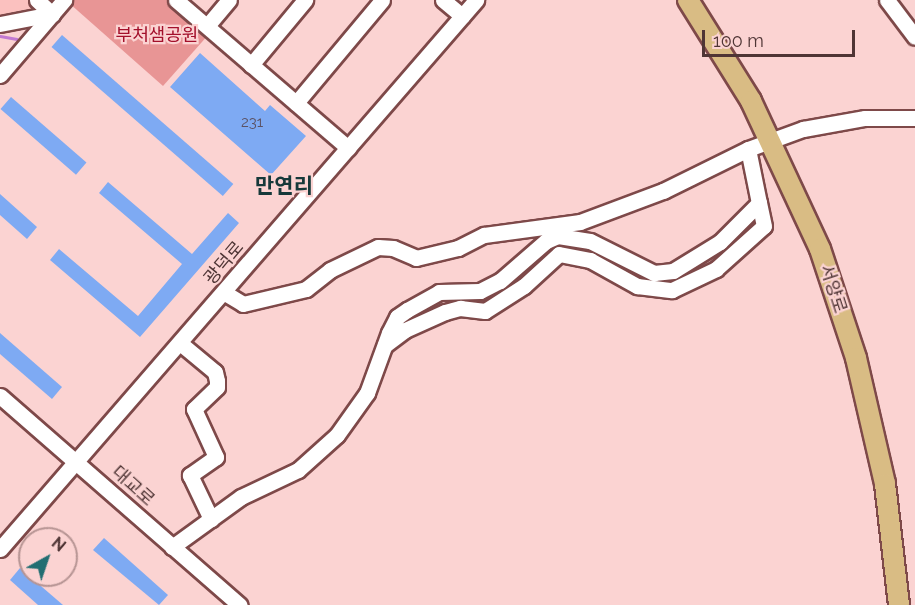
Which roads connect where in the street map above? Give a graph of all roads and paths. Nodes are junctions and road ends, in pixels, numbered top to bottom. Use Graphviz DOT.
graph roads {
  1 [pos="64,0"];
  2 [pos="176,0"];
  3 [pos="229,0"];
  4 [pos="305,0"];
  5 [pos="382,0"];
  6 [pos="443,0"];
  7 [pos="476,0"];
  8 [pos="688,0"];
  9 [pos="887,0"];
  10 [pos="45,5"];
  11 [pos="462,16"];
  12 [pos="0,24"];
  13 [pos="207,26"];
  14 [pos="915,37"];
  15 [pos="251,65"];
  16 [pos="0,75"];
  17 [pos="296,103"];
  18 [pos="915,118"];
  19 [pos="771,141"];
  20 [pos="348,148"];
  21 [pos="748,149"];
  22 [pos="225,292"];
  23 [pos="180,343"];
  24 [pos="0,396"];
  25 [pos="76,462"];
  26 [pos="211,519"];
  27 [pos="172,547"];
  28 [pos="0,549"];
  29 [pos="240,605"];
  30 [pos="899,605"];
  1 -- 10 [label="street"];
  2 -- 13 [label="street"];
  3 -- 13 [label="street"];
  4 -- 15 [label="street"];
  5 -- 17 [label="street"];
  6 -- 11 [label="street"];
  7 -- 11 [label="street, 광덕로"];
  8 -- 19 [label="main road, 서양로"];
  9 -- 14 [label="street"];
  10 -- 12 [label="street"];
  10 -- 16 [label="street"];
  11 -- 20 [label="street, 광덕로"];
  13 -- 15 [label="street"];
  15 -- 17 [label="street"];
  17 -- 20 [label="street"];
  18 -- 19 [label="street"];
  19 -- 21 [label="street"];
  19 -- 30 [label="main road, 서양로"];
  20 -- 22 [label="street, 광덕로"];
  21 -- 22 [label="street"];
  21 -- 26 [label="street"];
  22 -- 23 [label="street, 광덕로"];
  23 -- 25 [label="street, 광덕로"];
  23 -- 26 [label="street"];
  24 -- 25 [label="street, 대교로"];
  25 -- 27 [label="street, 대교로"];
  25 -- 28 [label="street, 광덕로"];
  26 -- 27 [label="street"];
  27 -- 29 [label="street, 대교로"];
}
